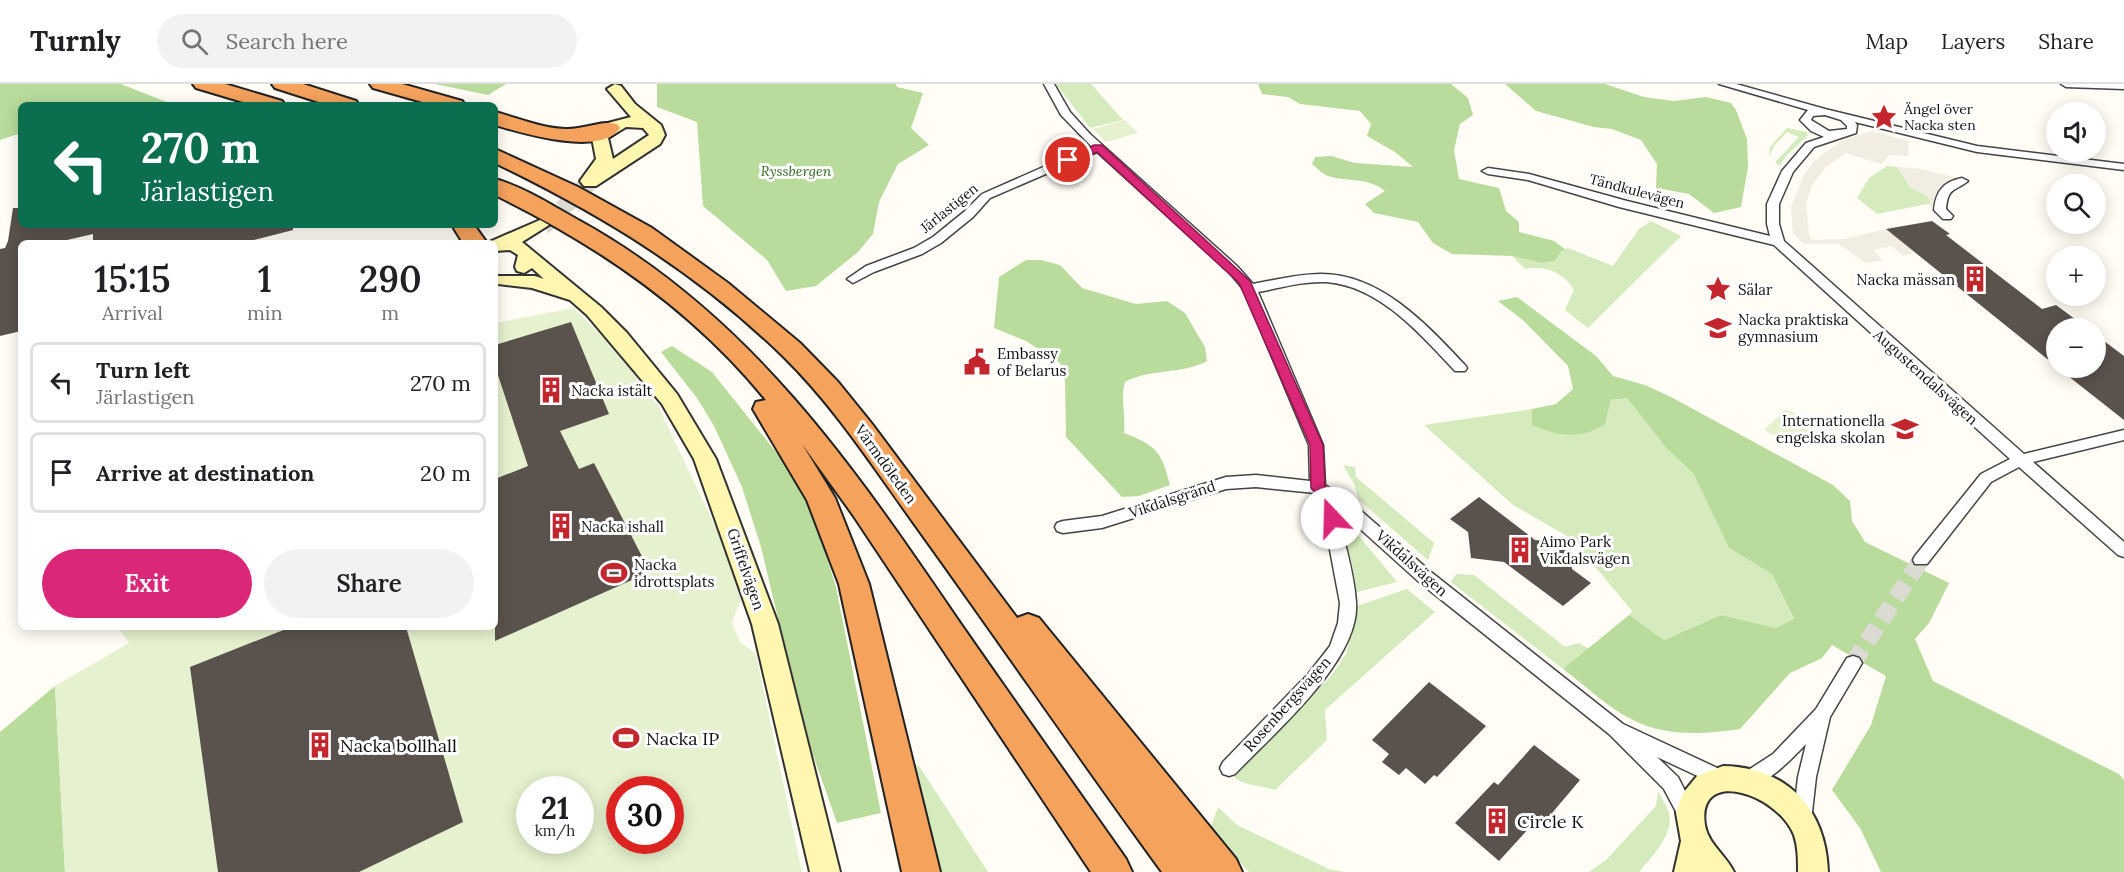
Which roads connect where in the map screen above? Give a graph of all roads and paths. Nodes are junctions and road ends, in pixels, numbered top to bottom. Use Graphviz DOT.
graph roads {
  1 [pos="189,84"];
  2 [pos="203,84"];
  3 [pos="282,84"];
  4 [pos="381,84"];
  5 [pos="1049,84"];
  6 [pos="1724,84"];
  7 [pos="2066,84"];
  8 [pos="614,86"];
  9 [pos="2124,86"];
  10 [pos="1781,100"];
  11 [pos="230,102"];
  12 [pos="265,102"];
  13 [pos="339,102"];
  14 [pos="444,102"];
  15 [pos="1826,112"];
  16 [pos="1839,115"];
  17 [pos="498,119"];
  18 [pos="1808,122"];
  19 [pos="651,125"];
  20 [pos="610,128"];
  21 [pos="1852,131"];
  22 [pos="1906,133"];
  23 [pos="1839,135"];
  24 [pos="1810,146"];
  25 [pos="1098,147"];
  26 [pos="498,156"];
  27 [pos="2124,167"];
  28 [pos="1488,171"];
  29 [pos="1962,181"];
  30 [pos="498,188"];
  31 [pos="1947,216"];
  32 [pos="1778,242"];
  33 [pos="499,244"];
  34 [pos="527,254"];
  35 [pos="853,279"];
  36 [pos="500,281"];
  37 [pos="1250,289"];
  38 [pos="586,305"];
  39 [pos="700,316"];
  40 [pos="1460,368"];
  41 [pos="843,404"];
  42 [pos="2124,435"];
  43 [pos="2022,462"];
  44 [pos="1323,492"];
  45 [pos="1063,526"];
  46 [pos="2124,551"];
  47 [pos="1921,560"];
  48 [pos="1852,663"];
  49 [pos="1822,715"];
  50 [pos="1616,728"];
  51 [pos="1229,768"];
  52 [pos="1734,781"];
  53 [pos="1802,821"];
  54 [pos="1691,828"];
  55 [pos="1819,866"];
  56 [pos="825,872"];
  57 [pos="921,872"];
  58 [pos="1113,872"];
  59 [pos="1184,872"];
  60 [pos="1223,872"];
  61 [pos="1689,872"];
  62 [pos="1719,872"];
  1 -- 11 [label="highway"];
  2 -- 12 [label="highway"];
  3 -- 13 [label="highway"];
  4 -- 14 [label="highway"];
  5 -- 25 [label="street"];
  6 -- 10 [label="street"];
  7 -- 9 [label="street"];
  8 -- 19 [label="street"];
  8 -- 20 [label="street"];
  10 -- 15 [label="street"];
  10 -- 18 [label="street"];
  15 -- 16 [label="street"];
  15 -- 18 [label="street"];
  16 -- 21 [label="street"];
  16 -- 22 [label="street"];
  17 -- 20 [label="highway"];
  18 -- 23 [label="street"];
  18 -- 24 [label="street"];
  19 -- 20 [label="street"];
  19 -- 20 [label="street"];
  21 -- 22 [label="street"];
  21 -- 23 [label="street"];
  22 -- 27 [label="street"];
  23 -- 24 [label="street"];
  24 -- 32 [label="street"];
  25 -- 35 [label="street, Järlastigen"];
  25 -- 37 [label="street"];
  26 -- 41 [label="highway, Värmdöleden"];
  28 -- 32 [label="street, Tändkulevägen"];
  29 -- 31 [label="street"];
  30 -- 39 [label="highway"];
  32 -- 43 [label="street, Augustendalsvägen"];
  33 -- 34 [label="street, Griffelvägen"];
  33 -- 34 [label="street"];
  34 -- 36 [label="street"];
  34 -- 38 [label="street, Griffelvägen"];
  36 -- 38 [label="street, Griffelvägen"];
  37 -- 40 [label="street"];
  37 -- 44 [label="street"];
  38 -- 56 [label="street, Griffelvägen"];
  39 -- 57 [label="highway"];
  39 -- 58 [label="highway"];
  41 -- 59 [label="highway, Värmdöleden"];
  41 -- 60 [label="highway"];
  42 -- 43 [label="street"];
  43 -- 46 [label="street, Augustendalsvägen"];
  43 -- 47 [label="street"];
  44 -- 45 [label="street, Vikdalsgränd"];
  44 -- 50 [label="street, Vikdalsvägen"];
  44 -- 51 [label="street, Rosenbergsvägen"];
  48 -- 49 [label="street"];
  49 -- 52 [label="street"];
  49 -- 53 [label="street"];
  50 -- 52 [label="street, Vikdalsvägen"];
  50 -- 54 [label="street, Vikdalsvägen"];
  52 -- 53 [label="street"];
  52 -- 54 [label="street"];
  53 -- 55 [label="street"];
  54 -- 61 [label="street"];
  54 -- 62 [label="street"];
}
